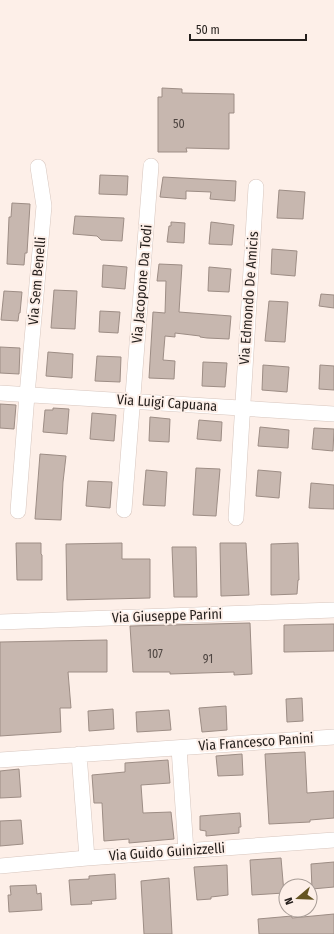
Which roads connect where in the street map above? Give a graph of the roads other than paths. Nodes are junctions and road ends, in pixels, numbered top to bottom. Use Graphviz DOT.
graph roads {
  1 [pos="151,166"];
  2 [pos="38,167"];
  3 [pos="256,187"];
  4 [pos="0,393"];
  5 [pos="26,395"];
  6 [pos="132,401"];
  7 [pos="243,408"];
  8 [pos="334,414"];
  9 [pos="124,510"];
  10 [pos="18,511"];
  11 [pos="236,518"];
  12 [pos="334,610"];
  13 [pos="0,622"];
  14 [pos="334,737"];
  15 [pos="179,748"];
  16 [pos="79,754"];
  17 [pos="0,760"];
  18 [pos="334,840"];
  19 [pos="186,851"];
  20 [pos="87,858"];
  21 [pos="0,866"];
  1 -- 6 [label="street, Via Jacopone Da Todi"];
  2 -- 5 [label="street, Via Sem Benelli"];
  3 -- 7 [label="street, Via Edmondo De Amicis"];
  4 -- 5 [label="street, Via Luigi Capuana"];
  5 -- 6 [label="street, Via Luigi Capuana"];
  5 -- 10 [label="street, Via Sem Benelli"];
  6 -- 7 [label="street, Via Luigi Capuana"];
  6 -- 9 [label="street, Via Jacopone Da Todi"];
  7 -- 8 [label="street, Via Luigi Capuana"];
  7 -- 11 [label="street, Via Edmondo De Amicis"];
  12 -- 13 [label="street, Via Giuseppe Parini"];
  14 -- 15 [label="street, Via Francesco Panini"];
  15 -- 16 [label="street, Via Francesco Panini"];
  15 -- 19 [label="street, Via Francesco Panini"];
  16 -- 17 [label="street, Via Francesco Panini"];
  16 -- 20 [label="street"];
  18 -- 19 [label="street, Via Guido Guinizzelli"];
  19 -- 20 [label="street, Via Guido Guinizzelli"];
  20 -- 21 [label="street, Via Guido Guinizzelli"];
}
